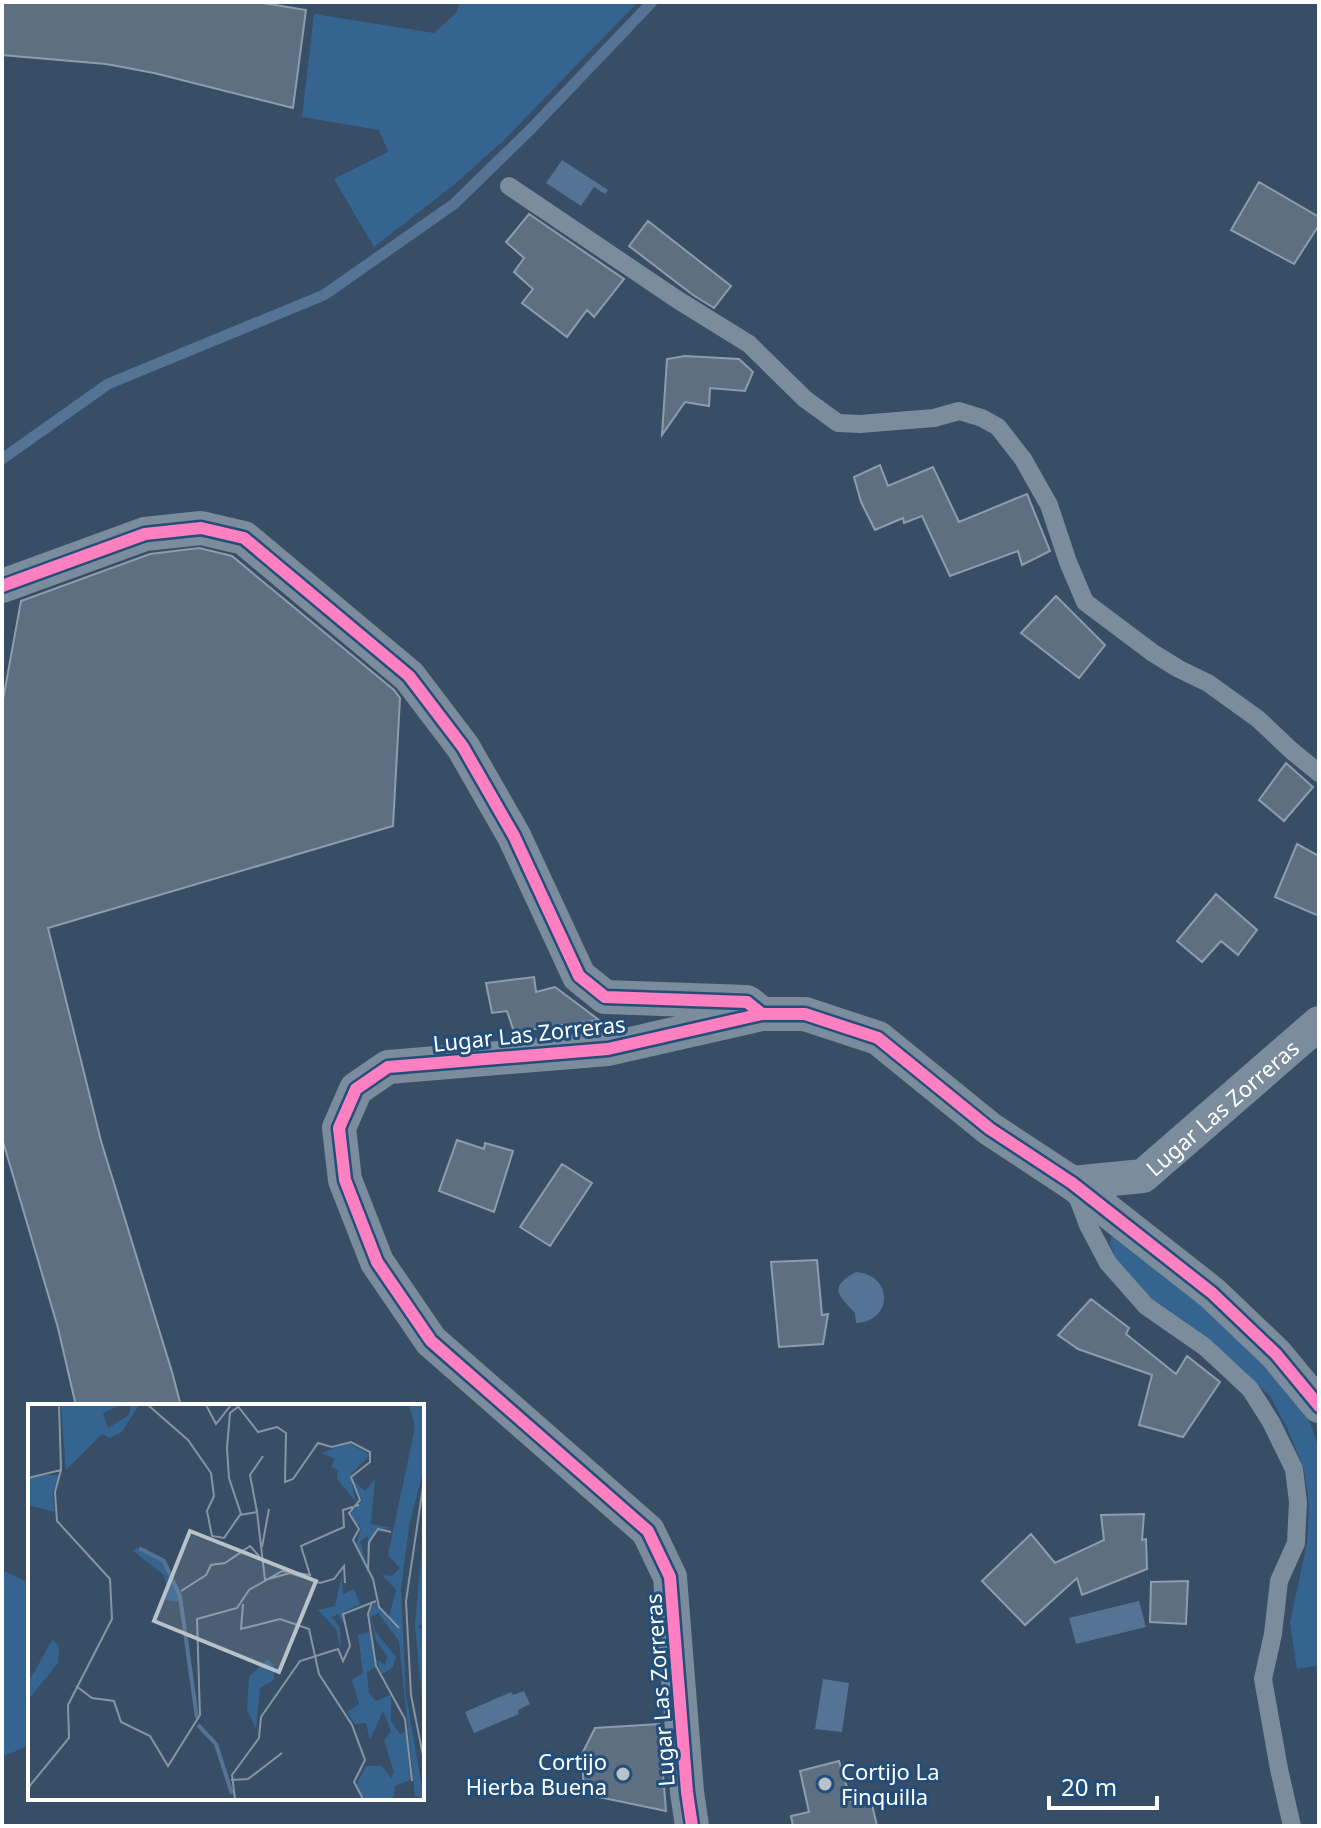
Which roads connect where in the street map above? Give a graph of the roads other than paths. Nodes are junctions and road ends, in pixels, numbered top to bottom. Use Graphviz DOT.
graph roads {
  1 [pos="509,186"];
  2 [pos="2,586"];
  3 [pos="1319,773"];
  4 [pos="762,1014"];
  5 [pos="1319,1023"];
  6 [pos="1072,1183"];
  7 [pos="1319,1406"];
  8 [pos="692,1826"];
  9 [pos="1292,1826"];
  1 -- 3 [label="lane"];
  2 -- 4 [label="street, Lugar Las Zorreras"];
  4 -- 6 [label="street"];
  4 -- 8 [label="street, Lugar Las Zorreras"];
  5 -- 6 [label="street, Lugar Las Zorreras"];
  6 -- 7 [label="street"];
  6 -- 9 [label="lane"];
}
